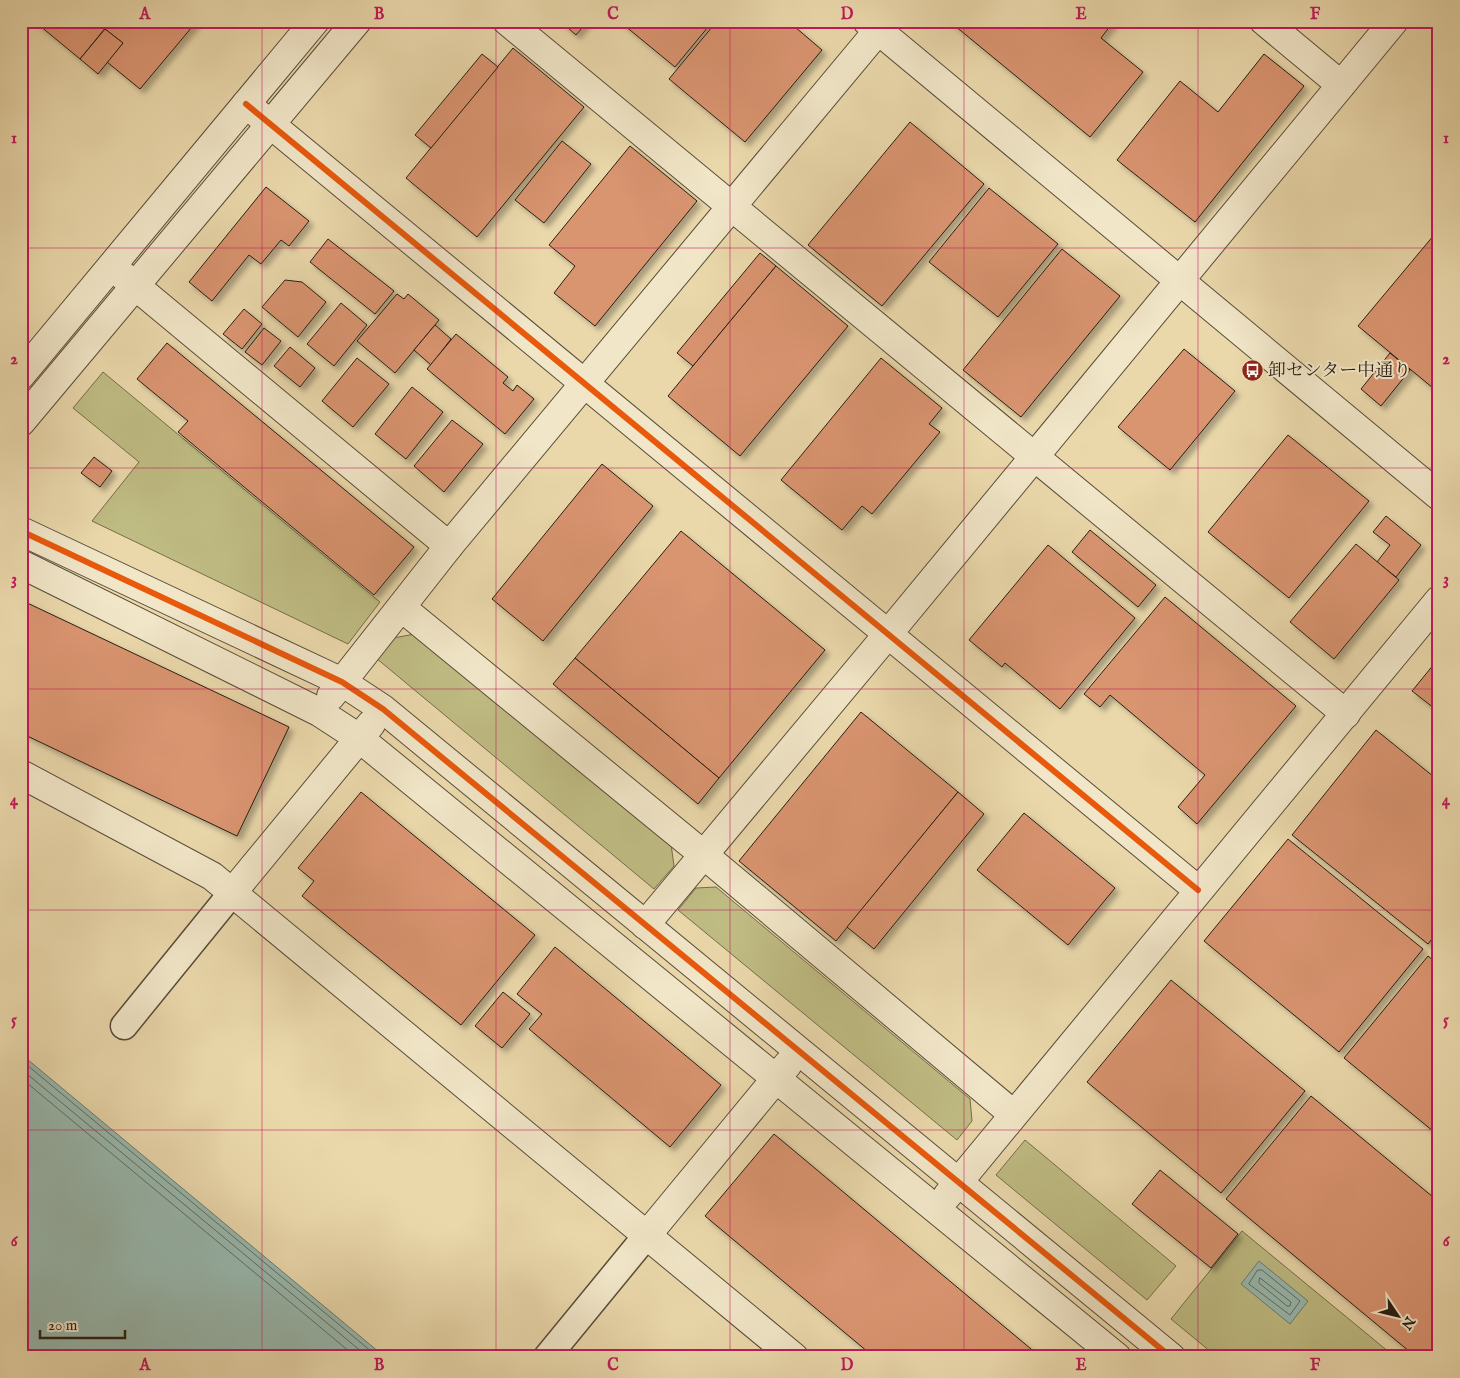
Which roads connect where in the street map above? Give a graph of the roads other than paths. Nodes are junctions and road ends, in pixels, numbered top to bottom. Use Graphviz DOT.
graph roads {
  1 [pos="316,21"];
  2 [pos="357,21"];
  3 [pos="507,21"];
  4 [pos="1264,21"];
  5 [pos="1394,21"];
  6 [pos="877,24"];
  7 [pos="1341,85"];
  8 [pos="246,104"];
  9 [pos="271,124"];
  10 [pos="731,207"];
  11 [pos="112,267"];
  12 [pos="1178,280"];
  13 [pos="136,286"];
  14 [pos="21,375"];
  15 [pos="585,383"];
  16 [pos="21,422"];
  17 [pos="1033,457"];
  18 [pos="1439,496"];
  19 [pos="21,531"];
  20 [pos="449,546"];
  21 [pos="21,564"];
  22 [pos="1439,600"];
  23 [pos="402,608"];
  24 [pos="888,634"];
  25 [pos="342,682"];
  26 [pos="383,709"];
  27 [pos="319,712"];
  28 [pos="1346,714"];
  29 [pos="359,738"];
  30 [pos="21,774"];
  31 [pos="704,855"];
  32 [pos="1198,890"];
  33 [pos="232,893"];
  34 [pos="645,925"];
  35 [pos="124,1026"];
  36 [pos="799,1052"];
  37 [pos="776,1077"];
  38 [pos="1013,1114"];
  39 [pos="958,1183"];
  40 [pos="936,1209"];
  41 [pos="647,1235"];
  42 [pos="547,1357"];
  43 [pos="794,1357"];
  44 [pos="1117,1357"];
  45 [pos="1171,1357"];
  1 -- 8 [label="street"];
  2 -- 9 [label="street"];
  3 -- 10 [label="street"];
  4 -- 7 [label="street"];
  5 -- 7 [label="street"];
  6 -- 10 [label="street"];
  6 -- 12 [label="street"];
  7 -- 12 [label="street"];
  8 -- 9 [label="street"];
  8 -- 11 [label="street"];
  9 -- 13 [label="street"];
  9 -- 15 [label="street"];
  10 -- 15 [label="street"];
  10 -- 17 [label="street"];
  11 -- 13 [label="street"];
  11 -- 14 [label="street"];
  12 -- 17 [label="street"];
  12 -- 18 [label="street"];
  13 -- 16 [label="street"];
  13 -- 20 [label="street"];
  15 -- 20 [label="street"];
  15 -- 24 [label="street"];
  17 -- 24 [label="street"];
  17 -- 28 [label="street"];
  19 -- 25 [label="street"];
  20 -- 23 [label="street"];
  21 -- 27 [label="street"];
  22 -- 28 [label="street"];
  23 -- 25 [label="street"];
  23 -- 31 [label="street"];
  24 -- 31 [label="street"];
  24 -- 32 [label="street"];
  25 -- 26 [label="street"];
  25 -- 27 [label="street"];
  26 -- 29 [label="street"];
  26 -- 34 [label="street"];
  27 -- 29 [label="street"];
  28 -- 32 [label="street"];
  29 -- 33 [label="street"];
  29 -- 37 [label="street"];
  30 -- 33 [label="street"];
  31 -- 34 [label="street"];
  31 -- 38 [label="street"];
  32 -- 38 [label="street"];
  33 -- 35 [label="street"];
  33 -- 41 [label="street"];
  34 -- 36 [label="street"];
  36 -- 37 [label="street"];
  36 -- 39 [label="street"];
  37 -- 40 [label="street"];
  37 -- 41 [label="street"];
  38 -- 39 [label="street"];
  39 -- 40 [label="street"];
  39 -- 45 [label="street"];
  40 -- 44 [label="street"];
  41 -- 42 [label="street"];
  41 -- 43 [label="street"];
}
